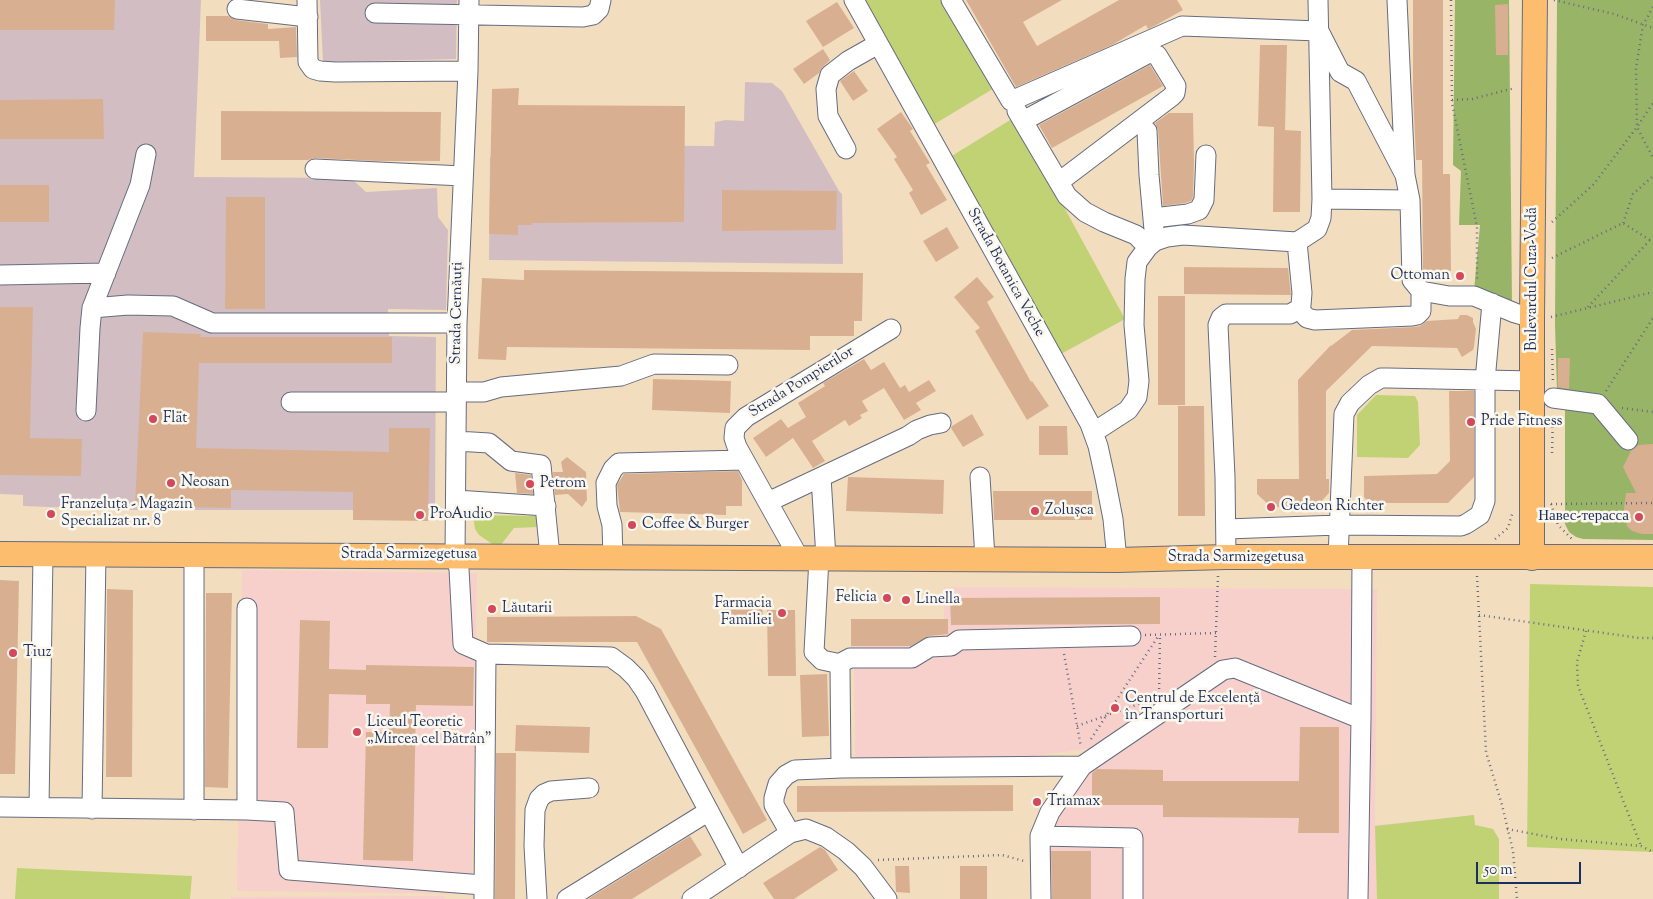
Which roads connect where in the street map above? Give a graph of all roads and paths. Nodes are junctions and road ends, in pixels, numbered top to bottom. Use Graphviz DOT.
graph roads {
  1 [pos="601,0"];
  2 [pos="854,0"];
  3 [pos="951,0"];
  4 [pos="1396,0"];
  5 [pos="1451,0"];
  6 [pos="1535,0"];
  7 [pos="1554,0"];
  8 [pos="1315,3"];
  9 [pos="425,7"];
  10 [pos="460,7"];
  11 [pos="1653,7"];
  12 [pos="237,9"];
  13 [pos="308,9"];
  14 [pos="381,9"];
  15 [pos="1643,25"];
  16 [pos="1653,28"];
  17 [pos="1319,31"];
  18 [pos="878,44"];
  19 [pos="468,71"];
  20 [pos="1517,87"];
  21 [pos="1452,100"];
  22 [pos="1011,101"];
  23 [pos="1653,103"];
  24 [pos="1023,121"];
  25 [pos="1637,127"];
  26 [pos="1148,131"];
  27 [pos="846,148"];
  28 [pos="146,154"];
  29 [pos="1206,156"];
  30 [pos="1653,158"];
  31 [pos="315,169"];
  32 [pos="1405,175"];
  33 [pos="464,176"];
  34 [pos="1653,176"];
  35 [pos="1059,182"];
  36 [pos="1322,199"];
  37 [pos="1410,200"];
  38 [pos="1153,218"];
  39 [pos="1552,222"];
  40 [pos="1623,223"];
  41 [pos="1652,241"];
  42 [pos="1297,242"];
  43 [pos="1152,244"];
  44 [pos="1552,258"];
  45 [pos="106,273"];
  46 [pos="0,275"];
  47 [pos="1421,291"];
  48 [pos="1653,292"];
  49 [pos="1484,300"];
  50 [pos="92,308"];
  51 [pos="1587,308"];
  52 [pos="1299,309"];
  53 [pos="1532,318"];
  54 [pos="1653,318"];
  55 [pos="457,323"];
  56 [pos="890,329"];
  57 [pos="728,366"];
  58 [pos="1485,381"];
  59 [pos="1533,381"];
  60 [pos="457,397"];
  61 [pos="1554,398"];
  62 [pos="292,402"];
  63 [pos="1598,404"];
  64 [pos="86,411"];
  65 [pos="1653,412"];
  66 [pos="941,423"];
  67 [pos="1094,432"];
  68 [pos="1628,440"];
  69 [pos="456,441"];
  70 [pos="744,460"];
  71 [pos="821,477"];
  72 [pos="980,477"];
  73 [pos="456,500"];
  74 [pos="768,502"];
  75 [pos="1653,503"];
  76 [pos="546,506"];
  77 [pos="1339,525"];
  78 [pos="1558,525"];
  79 [pos="1226,529"];
  80 [pos="0,554"];
  81 [pos="43,554"];
  82 [pos="96,554"];
  83 [pos="194,554"];
  84 [pos="455,556"];
  85 [pos="550,556"];
  86 [pos="613,557"];
  87 [pos="1653,557"];
  88 [pos="815,558"];
  89 [pos="985,558"];
  90 [pos="1338,558"];
  91 [pos="1362,558"];
  92 [pos="1477,558"];
  93 [pos="1532,558"];
  94 [pos="1117,560"];
  95 [pos="1222,566"];
  96 [pos="247,608"];
  97 [pos="1479,615"];
  98 [pos="1586,631"];
  99 [pos="1216,633"];
  100 [pos="1159,635"];
  101 [pos="1131,636"];
  102 [pos="1060,638"];
  103 [pos="1653,638"];
  104 [pos="486,654"];
  105 [pos="837,665"];
  106 [pos="1215,676"];
  107 [pos="1145,702"];
  108 [pos="1171,706"];
  109 [pos="1106,717"];
  110 [pos="1361,719"];
  111 [pos="1077,726"];
  112 [pos="1082,766"];
  113 [pos="841,768"];
  114 [pos="589,788"];
  115 [pos="0,807"];
  116 [pos="39,807"];
  117 [pos="92,809"];
  118 [pos="194,810"];
  119 [pos="247,810"];
  120 [pos="709,811"];
  121 [pos="1508,829"];
  122 [pos="798,831"];
  123 [pos="1040,836"];
  124 [pos="1641,846"];
  125 [pos="1653,852"];
  126 [pos="1040,866"];
  127 [pos="863,867"];
  128 [pos="739,868"];
  129 [pos="483,892"];
  130 [pos="537,899"];
  131 [pos="567,899"];
  132 [pos="692,899"];
  133 [pos="887,899"];
  134 [pos="1042,899"];
  135 [pos="1133,899"];
  136 [pos="1358,899"];
  137 [pos="1517,899"];
  1 -- 10 [label="street"];
  2 -- 18 [label="street, Strada Botanica Veche"];
  3 -- 22 [label="street"];
  4 -- 32 [label="street"];
  5 -- 21 [label="path"];
  6 -- 53 [label="main road, Bulevardul Cuza-Vodă"];
  7 -- 15 [label="path"];
  8 -- 17 [label="street"];
  9 -- 10 [label="street"];
  9 -- 14 [label="street"];
  10 -- 19 [label="street, Strada Cernăuți"];
  11 -- 15 [label="path"];
  12 -- 13 [label="street"];
  13 -- 19 [label="street"];
  15 -- 16 [label="path"];
  15 -- 25 [label="path"];
  17 -- 22 [label="street"];
  17 -- 32 [label="street"];
  17 -- 36 [label="street"];
  18 -- 27 [label="street"];
  18 -- 67 [label="street, Strada Botanica Veche"];
  19 -- 33 [label="street, Strada Cernăuți"];
  20 -- 21 [label="path"];
  21 -- 49 [label="path"];
  22 -- 24 [label="street"];
  23 -- 25 [label="path"];
  24 -- 35 [label="street"];
  24 -- 35 [label="street"];
  25 -- 30 [label="path"];
  25 -- 39 [label="path"];
  26 -- 38 [label="street"];
  28 -- 45 [label="street"];
  29 -- 38 [label="street"];
  31 -- 33 [label="street"];
  32 -- 37 [label="street"];
  33 -- 55 [label="street, Strada Cernăuți"];
  34 -- 40 [label="path"];
  35 -- 43 [label="street"];
  36 -- 37 [label="street"];
  36 -- 42 [label="street"];
  37 -- 47 [label="street"];
  38 -- 43 [label="street"];
  40 -- 41 [label="path"];
  40 -- 44 [label="path"];
  41 -- 51 [label="path"];
  42 -- 43 [label="street"];
  42 -- 52 [label="street"];
  43 -- 67 [label="street"];
  45 -- 46 [label="street"];
  45 -- 50 [label="street"];
  47 -- 49 [label="street"];
  47 -- 52 [label="street"];
  48 -- 51 [label="path"];
  49 -- 53 [label="street"];
  49 -- 58 [label="street"];
  50 -- 55 [label="street"];
  50 -- 64 [label="street"];
  51 -- 53 [label="path"];
  52 -- 79 [label="street"];
  53 -- 59 [label="main road, Bulevardul Cuza-Vodă"];
  54 -- 63 [label="path"];
  55 -- 60 [label="street, Strada Cernăuți"];
  56 -- 70 [label="street, Strada Pompierilor"];
  57 -- 60 [label="street"];
  58 -- 59 [label="street"];
  58 -- 77 [label="street"];
  58 -- 77 [label="street"];
  59 -- 93 [label="main road, Bulevardul Cuza-Vodă"];
  60 -- 62 [label="street"];
  60 -- 69 [label="street, Strada Cernăuți"];
  61 -- 63 [label="street"];
  63 -- 65 [label="path"];
  63 -- 68 [label="street"];
  66 -- 71 [label="street"];
  67 -- 94 [label="street, Strada Botanica Veche"];
  69 -- 73 [label="street, Strada Cernăuți"];
  69 -- 76 [label="street"];
  70 -- 74 [label="street, Strada Pompierilor"];
  70 -- 86 [label="street"];
  71 -- 74 [label="street"];
  71 -- 88 [label="street"];
  72 -- 89 [label="street"];
  73 -- 76 [label="street"];
  73 -- 84 [label="street, Strada Cernăuți"];
  74 -- 88 [label="street, Strada Pompierilor"];
  75 -- 78 [label="path"];
  76 -- 85 [label="street"];
  77 -- 79 [label="street"];
  77 -- 90 [label="street"];
  79 -- 95 [label="street"];
  80 -- 81 [label="main road, Strada Sarmizegetusa"];
  81 -- 82 [label="main road, Strada Sarmizegetusa"];
  81 -- 116 [label="street"];
  82 -- 83 [label="main road, Strada Sarmizegetusa"];
  82 -- 117 [label="street"];
  83 -- 84 [label="main road, Strada Sarmizegetusa"];
  83 -- 118 [label="street"];
  84 -- 85 [label="main road, Strada Sarmizegetusa"];
  84 -- 104 [label="street, Strada Cernăuți"];
  85 -- 86 [label="main road, Strada Sarmizegetusa"];
  86 -- 88 [label="main road, Strada Sarmizegetusa"];
  87 -- 93 [label="main road, Strada Sarmizegetusa"];
  88 -- 89 [label="main road, Strada Sarmizegetusa"];
  88 -- 105 [label="street"];
  89 -- 94 [label="main road, Strada Sarmizegetusa"];
  90 -- 91 [label="main road, Strada Sarmizegetusa"];
  90 -- 95 [label="main road, Strada Sarmizegetusa"];
  91 -- 92 [label="main road, Strada Sarmizegetusa"];
  91 -- 110 [label="street"];
  92 -- 93 [label="main road, Strada Sarmizegetusa"];
  92 -- 97 [label="path"];
  94 -- 95 [label="main road, Strada Sarmizegetusa"];
  95 -- 99 [label="path"];
  96 -- 119 [label="street"];
  97 -- 98 [label="path"];
  97 -- 121 [label="path"];
  98 -- 103 [label="path"];
  98 -- 124 [label="path"];
  99 -- 100 [label="path"];
  99 -- 106 [label="path"];
  100 -- 101 [label="path"];
  100 -- 108 [label="path"];
  100 -- 109 [label="path"];
  101 -- 102 [label="street"];
  102 -- 105 [label="street"];
  102 -- 111 [label="path"];
  104 -- 120 [label="street"];
  104 -- 129 [label="street"];
  105 -- 113 [label="street"];
  106 -- 108 [label="street"];
  106 -- 110 [label="street"];
  107 -- 109 [label="path"];
  108 -- 112 [label="street"];
  109 -- 111 [label="path"];
  109 -- 111 [label="path"];
  110 -- 136 [label="street"];
  112 -- 113 [label="street"];
  112 -- 123 [label="street"];
  113 -- 122 [label="street"];
  114 -- 130 [label="street"];
  115 -- 116 [label="street"];
  116 -- 117 [label="street"];
  117 -- 118 [label="street"];
  118 -- 119 [label="street"];
  119 -- 129 [label="street"];
  120 -- 128 [label="street"];
  120 -- 131 [label="street"];
  121 -- 124 [label="path"];
  121 -- 137 [label="path"];
  122 -- 127 [label="street"];
  122 -- 128 [label="street"];
  123 -- 126 [label="street"];
  123 -- 135 [label="street"];
  124 -- 125 [label="path"];
  126 -- 127 [label="path"];
  126 -- 134 [label="street"];
  127 -- 133 [label="street"];
  128 -- 132 [label="street"];
}
